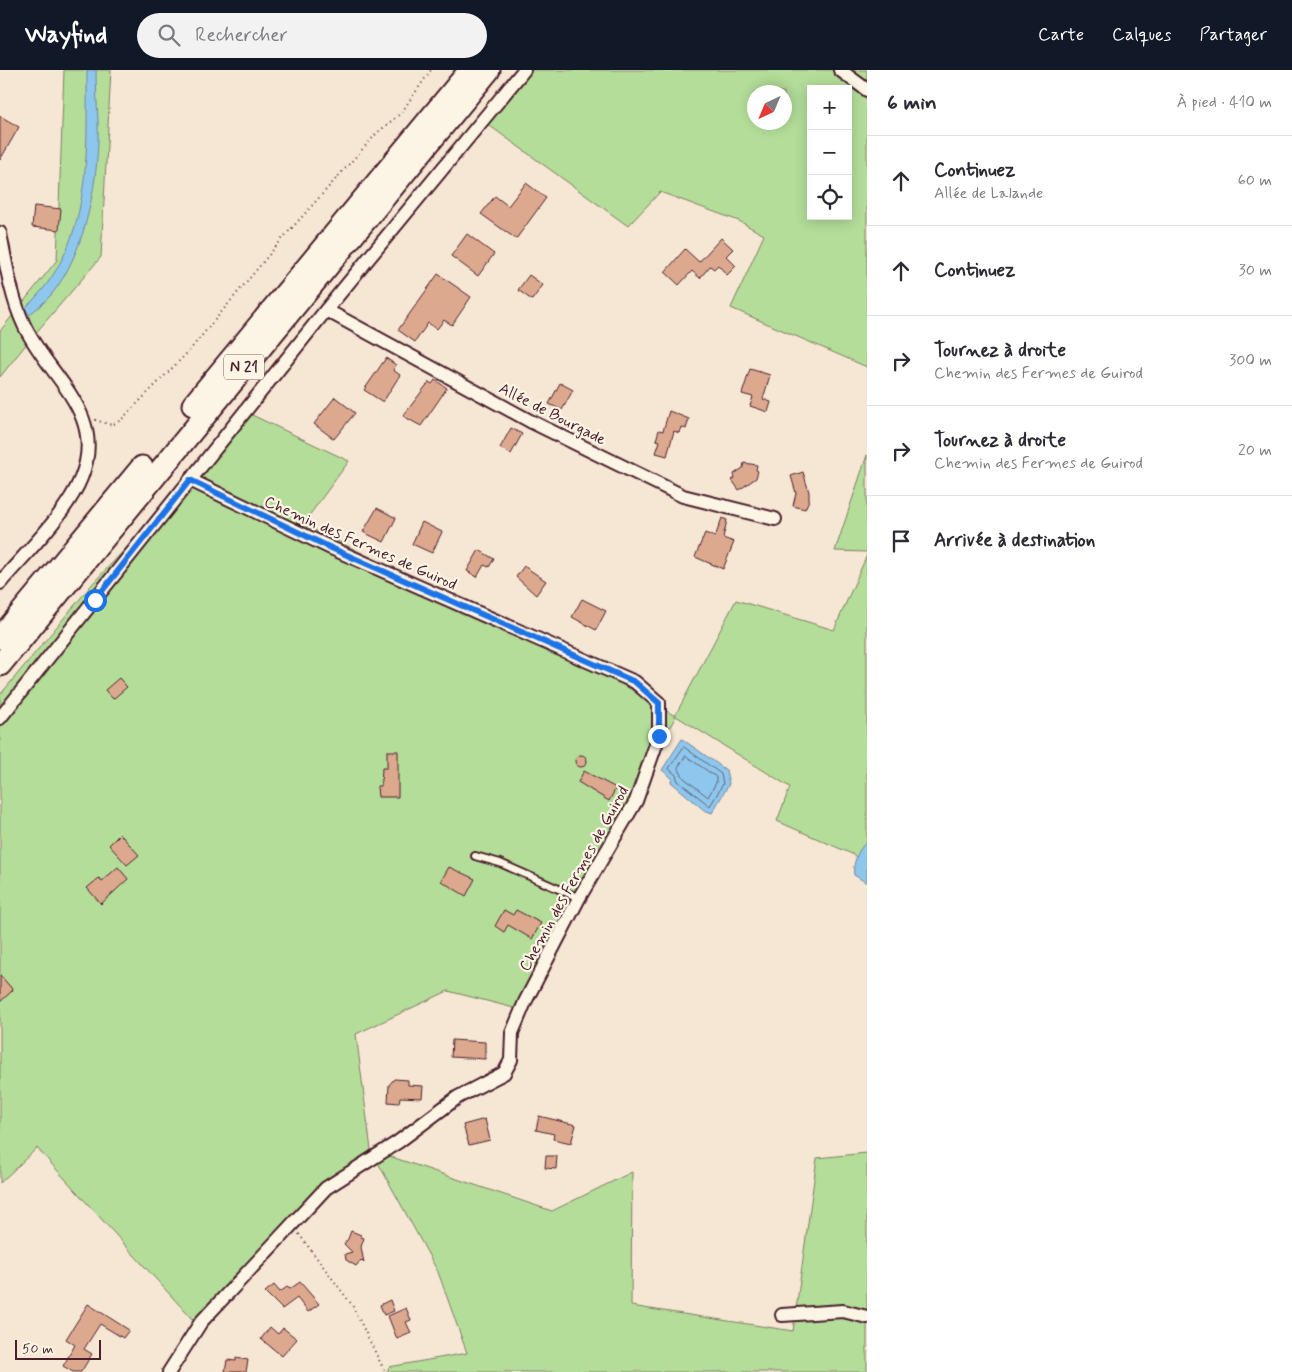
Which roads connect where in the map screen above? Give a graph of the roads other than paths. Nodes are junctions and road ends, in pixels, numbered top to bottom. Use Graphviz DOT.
graph roads {
  1 [pos="470,70"];
  2 [pos="489,70"];
  3 [pos="524,70"];
  4 [pos="840,70"];
  5 [pos="867,90"];
  6 [pos="0,233"];
  7 [pos="326,310"];
  8 [pos="190,480"];
  9 [pos="775,520"];
  10 [pos="0,583"];
  11 [pos="0,638"];
  12 [pos="0,665"];
  13 [pos="0,718"];
  14 [pos="476,856"];
  15 [pos="579,898"];
  16 [pos="782,1315"];
  17 [pos="867,1318"];
  18 [pos="169,1372"];
  1 -- 11 [label="highway, N 21"];
  2 -- 12 [label="highway, N 21"];
  3 -- 7 [label="street"];
  4 -- 5 [label="street"];
  6 -- 10 [label="street"];
  7 -- 8 [label="street"];
  7 -- 9 [label="street, Allée de Bourgade"];
  8 -- 13 [label="street"];
  8 -- 15 [label="street, Chemin des Fermes de Guirod"];
  14 -- 15 [label="lane"];
  15 -- 18 [label="street, Chemin des Fermes de Guirod"];
  16 -- 17 [label="street"];
}
